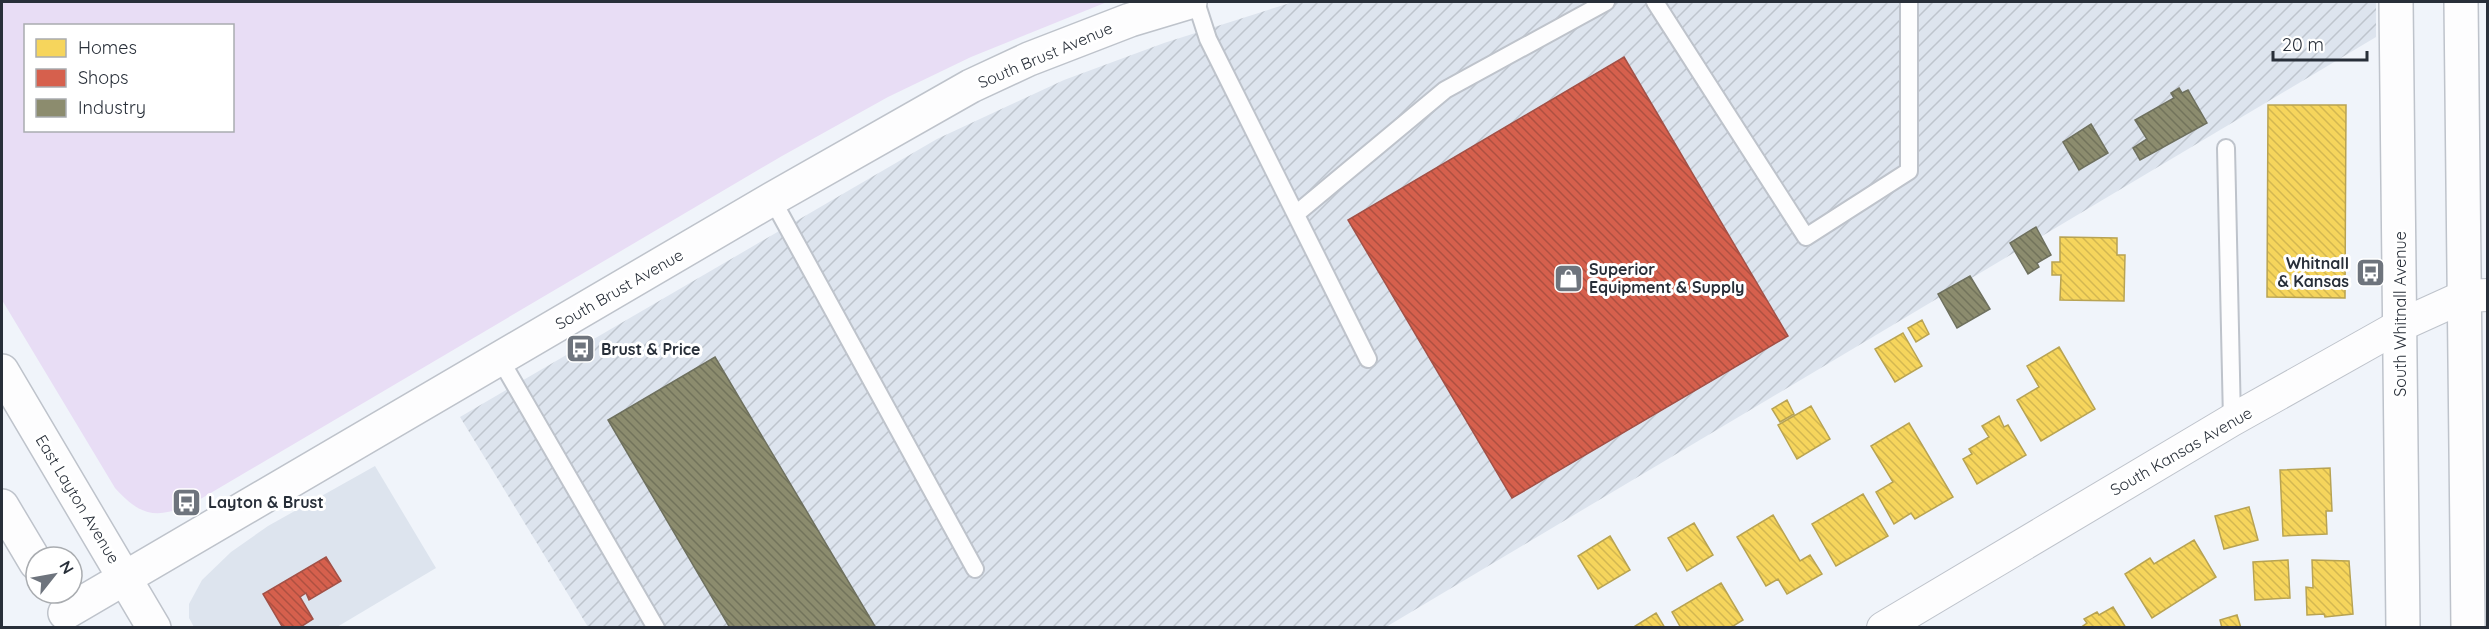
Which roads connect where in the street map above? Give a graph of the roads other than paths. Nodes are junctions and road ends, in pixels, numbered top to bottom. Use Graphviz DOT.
graph roads {
  1 [pos="1190,2"];
  2 [pos="1196,2"];
  3 [pos="1606,2"];
  4 [pos="1655,2"];
  5 [pos="1909,2"];
  6 [pos="2396,2"];
  7 [pos="2461,2"];
  8 [pos="2226,148"];
  9 [pos="772,199"];
  10 [pos="1296,214"];
  11 [pos="2476,295"];
  12 [pos="2401,325"];
  13 [pos="500,359"];
  14 [pos="1368,359"];
  15 [pos="2,371"];
  16 [pos="2232,420"];
  17 [pos="2,506"];
  18 [pos="25,545"];
  19 [pos="975,569"];
  20 [pos="125,578"];
  21 [pos="65,611"];
  22 [pos="154,627"];
  23 [pos="656,627"];
  24 [pos="1883,627"];
  25 [pos="2403,627"];
  26 [pos="2468,627"];
  1 -- 9 [label="street, South Brust Avenue"];
  2 -- 10 [label="lane"];
  3 -- 10 [label="lane"];
  4 -- 5 [label="lane"];
  6 -- 12 [label="street, South Whitnall Avenue"];
  7 -- 11 [label="street"];
  8 -- 16 [label="lane"];
  9 -- 13 [label="street, South Brust Avenue"];
  9 -- 19 [label="lane"];
  10 -- 14 [label="lane"];
  11 -- 12 [label="street, South Kansas Avenue"];
  11 -- 26 [label="street"];
  12 -- 16 [label="street, South Kansas Avenue"];
  12 -- 25 [label="street, South Whitnall Avenue"];
  13 -- 20 [label="street, South Brust Avenue"];
  13 -- 23 [label="lane"];
  15 -- 20 [label="street, East Layton Avenue"];
  16 -- 24 [label="street, South Kansas Avenue"];
  17 -- 18 [label="street"];
  20 -- 21 [label="street, South Brust Avenue"];
  20 -- 22 [label="street, East Layton Avenue"];
}
